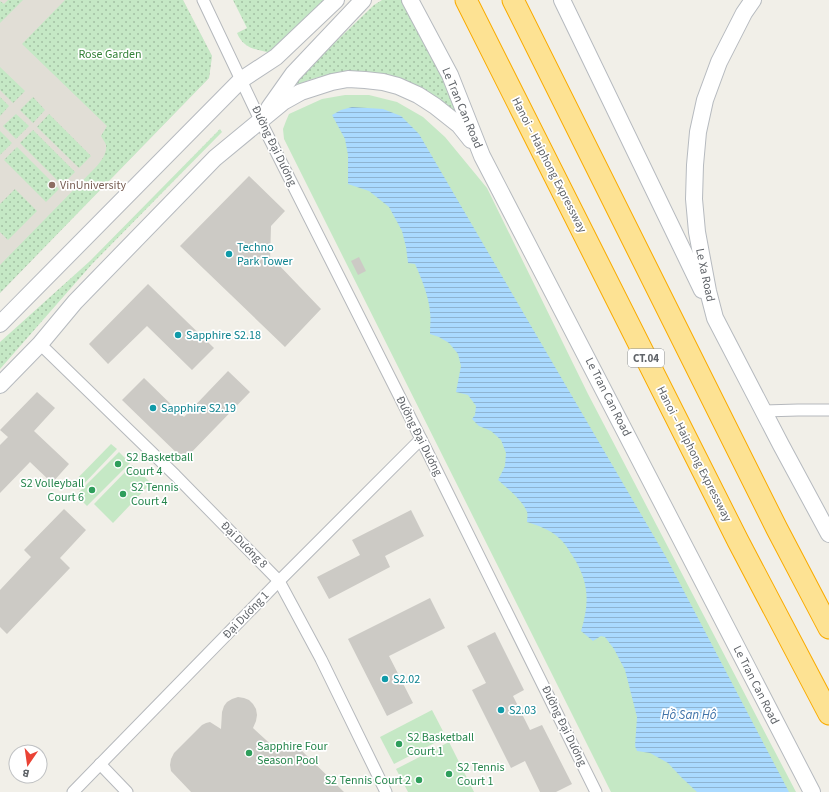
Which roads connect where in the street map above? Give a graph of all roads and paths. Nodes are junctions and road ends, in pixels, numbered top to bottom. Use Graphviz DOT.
graph roads {
  1 [pos="203,0"];
  2 [pos="336,0"];
  3 [pos="363,0"];
  4 [pos="410,0"];
  5 [pos="466,0"];
  6 [pos="513,0"];
  7 [pos="562,0"];
  8 [pos="753,0"];
  9 [pos="241,80"];
  10 [pos="260,120"];
  11 [pos="482,156"];
  12 [pos="716,318"];
  13 [pos="0,324"];
  14 [pos="40,344"];
  15 [pos="0,385"];
  16 [pos="829,410"];
  17 [pos="764,412"];
  18 [pos="422,439"];
  19 [pos="829,534"];
  20 [pos="279,581"];
  21 [pos="829,628"];
  22 [pos="829,714"];
  23 [pos="100,764"];
  24 [pos="72,792"];
  25 [pos="127,792"];
  26 [pos="386,792"];
  27 [pos="596,792"];
  28 [pos="812,792"];
  1 -- 9 [label="street, Đường Đại Dương"];
  2 -- 9 [label="main road"];
  3 -- 10 [label="main road"];
  4 -- 11 [label="main road, Le Tran Can Road"];
  5 -- 22 [label="highway, Hanoi – Haiphong Expressway / CT.04"];
  6 -- 21 [label="highway"];
  7 -- 12 [label="main road"];
  8 -- 12 [label="main road, Le Xa Road"];
  9 -- 10 [label="street, Đường Đại Dương"];
  9 -- 13 [label="main road"];
  10 -- 11 [label="main road"];
  10 -- 14 [label="main road"];
  10 -- 18 [label="street, Đường Đại Dương"];
  11 -- 28 [label="main road, Le Tran Can Road"];
  12 -- 17 [label="main road, Le Xa Road"];
  14 -- 15 [label="main road"];
  14 -- 20 [label="street, Đại Dương 8"];
  16 -- 17 [label="street"];
  17 -- 19 [label="main road, Le Xa Road"];
  18 -- 20 [label="street, Đại Dương 1"];
  18 -- 27 [label="street, Đường Đại Dương"];
  20 -- 23 [label="street, Đại Dương 1"];
  20 -- 26 [label="street, Đại Dương 8"];
  23 -- 24 [label="street, Đại Dương 1"];
  23 -- 25 [label="street"];
}
